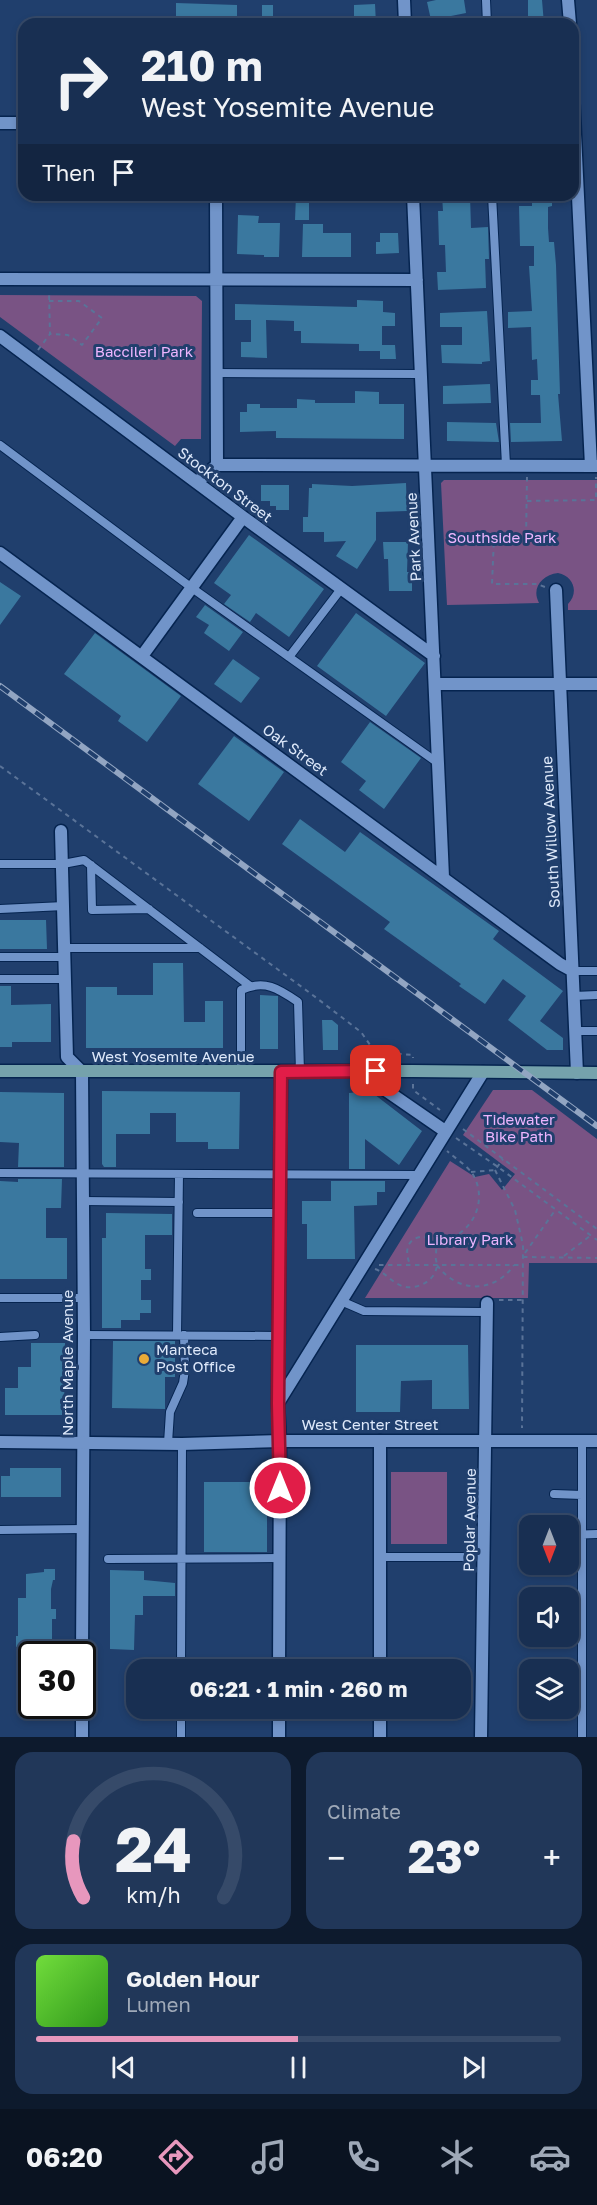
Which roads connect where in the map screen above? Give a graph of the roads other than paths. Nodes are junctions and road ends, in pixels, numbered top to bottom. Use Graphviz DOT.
graph roads {
  1 [pos="404,0"];
  2 [pos="486,0"];
  3 [pos="568,0"];
  4 [pos="405,18"];
  5 [pos="487,18"];
  6 [pos="570,18"];
  7 [pos="0,123"];
  8 [pos="18,123"];
  9 [pos="579,200"];
  10 [pos="216,201"];
  11 [pos="413,201"];
  12 [pos="492,201"];
  13 [pos="0,279"];
  14 [pos="216,280"];
  15 [pos="417,280"];
  16 [pos="0,336"];
  17 [pos="216,373"];
  18 [pos="419,374"];
  19 [pos="0,445"];
  20 [pos="217,465"];
  21 [pos="426,465"];
  22 [pos="506,465"];
  23 [pos="594,466"];
  24 [pos="197,482"];
  25 [pos="243,517"];
  26 [pos="0,553"];
  27 [pos="192,588"];
  28 [pos="342,589"];
  29 [pos="556,590"];
  30 [pos="142,656"];
  31 [pos="434,656"];
  32 [pos="289,657"];
  33 [pos="435,684"];
  34 [pos="597,684"];
  35 [pos="559,685"];
  36 [pos="438,763"];
  37 [pos="61,831"];
  38 [pos="0,864"];
  39 [pos="63,864"];
  40 [pos="91,865"];
  41 [pos="443,878"];
  42 [pos="64,906"];
  43 [pos="0,909"];
  44 [pos="149,909"];
  45 [pos="200,948"];
  46 [pos="65,952"];
  47 [pos="0,957"];
  48 [pos="573,971"];
  49 [pos="597,971"];
  50 [pos="0,979"];
  51 [pos="66,979"];
  52 [pos="250,986"];
  53 [pos="597,995"];
  54 [pos="574,996"];
  55 [pos="576,1031"];
  56 [pos="597,1031"];
  57 [pos="0,1071"];
  58 [pos="358,1071"];
  59 [pos="82,1072"];
  60 [pos="241,1072"];
  61 [pos="281,1072"];
  62 [pos="300,1072"];
  63 [pos="483,1072"];
  64 [pos="577,1073"];
  65 [pos="597,1073"];
  66 [pos="445,1131"];
  67 [pos="0,1173"];
  68 [pos="82,1174"];
  69 [pos="179,1174"];
  70 [pos="280,1175"];
  71 [pos="418,1175"];
  72 [pos="83,1201"];
  73 [pos="179,1202"];
  74 [pos="197,1213"];
  75 [pos="280,1213"];
  76 [pos="0,1298"];
  77 [pos="84,1298"];
  78 [pos="342,1300"];
  79 [pos="487,1307"];
  80 [pos="35,1335"];
  81 [pos="84,1335"];
  82 [pos="181,1335"];
  83 [pos="279,1336"];
  84 [pos="0,1337"];
  85 [pos="278,1404"];
  86 [pos="486,1439"];
  87 [pos="280,1441"];
  88 [pos="380,1441"];
  89 [pos="582,1441"];
  90 [pos="597,1441"];
  91 [pos="0,1442"];
  92 [pos="82,1442"];
  93 [pos="168,1443"];
  94 [pos="182,1444"];
  95 [pos="554,1494"];
  96 [pos="582,1495"];
  97 [pos="82,1529"];
  98 [pos="0,1530"];
  99 [pos="579,1534"];
  100 [pos="582,1534"];
  101 [pos="597,1534"];
  102 [pos="380,1557"];
  103 [pos="466,1557"];
  104 [pos="182,1558"];
  105 [pos="280,1558"];
  106 [pos="108,1559"];
  107 [pos="82,1641"];
  108 [pos="181,1659"];
  109 [pos="279,1659"];
  110 [pos="380,1659"];
  111 [pos="82,1719"];
  112 [pos="181,1719"];
  113 [pos="279,1719"];
  114 [pos="380,1719"];
  115 [pos="82,1737"];
  116 [pos="181,1737"];
  117 [pos="279,1737"];
  118 [pos="380,1737"];
  119 [pos="481,1737"];
  120 [pos="582,1737"];
  1 -- 4 [label="street"];
  2 -- 5 [label="lane"];
  3 -- 6 [label="street"];
  7 -- 8 [label="street"];
  9 -- 23 [label="street"];
  10 -- 14 [label="street"];
  11 -- 15 [label="street, Park Avenue"];
  12 -- 22 [label="lane"];
  13 -- 14 [label="street"];
  14 -- 15 [label="street"];
  14 -- 17 [label="street"];
  15 -- 18 [label="street, Park Avenue"];
  16 -- 24 [label="street, Stockton Street"];
  17 -- 18 [label="lane"];
  17 -- 20 [label="street"];
  18 -- 21 [label="street, Park Avenue"];
  19 -- 27 [label="lane"];
  20 -- 21 [label="street"];
  20 -- 24 [label="street"];
  21 -- 22 [label="street"];
  21 -- 31 [label="street, Park Avenue"];
  22 -- 23 [label="street"];
  24 -- 25 [label="street, Stockton Street"];
  25 -- 27 [label="street"];
  25 -- 28 [label="street, Stockton Street"];
  26 -- 30 [label="street, Oak Street"];
  27 -- 30 [label="street"];
  27 -- 32 [label="lane"];
  28 -- 31 [label="street, Stockton Street"];
  28 -- 32 [label="lane"];
  29 -- 35 [label="street, South Willow Avenue"];
  30 -- 41 [label="street, Oak Street"];
  31 -- 33 [label="street, Park Avenue"];
  32 -- 36 [label="lane"];
  33 -- 35 [label="street"];
  33 -- 36 [label="street, Park Avenue"];
  34 -- 35 [label="street"];
  35 -- 48 [label="street, South Willow Avenue"];
  36 -- 41 [label="street, Park Avenue"];
  37 -- 39 [label="street"];
  38 -- 39 [label="lane"];
  39 -- 40 [label="lane"];
  39 -- 42 [label="street"];
  40 -- 44 [label="lane"];
  40 -- 44 [label="lane"];
  41 -- 48 [label="street, Oak Street"];
  42 -- 43 [label="lane"];
  42 -- 46 [label="street"];
  44 -- 45 [label="lane"];
  45 -- 46 [label="lane"];
  45 -- 52 [label="lane"];
  46 -- 47 [label="lane"];
  46 -- 51 [label="street"];
  48 -- 49 [label="lane"];
  48 -- 54 [label="street, South Willow Avenue"];
  50 -- 51 [label="lane"];
  51 -- 59 [label="street"];
  52 -- 60 [label="lane"];
  52 -- 62 [label="lane"];
  53 -- 54 [label="lane"];
  54 -- 55 [label="street, South Willow Avenue"];
  55 -- 56 [label="lane"];
  55 -- 64 [label="street, South Willow Avenue"];
  57 -- 59 [label="main road, West Yosemite Avenue"];
  58 -- 62 [label="main road, West Yosemite Avenue"];
  58 -- 63 [label="main road, West Yosemite Avenue"];
  58 -- 66 [label="street"];
  59 -- 60 [label="main road, West Yosemite Avenue"];
  59 -- 68 [label="street, North Maple Avenue"];
  60 -- 61 [label="main road, West Yosemite Avenue"];
  61 -- 62 [label="main road, West Yosemite Avenue"];
  61 -- 70 [label="street"];
  63 -- 64 [label="main road, West Yosemite Avenue"];
  63 -- 66 [label="street"];
  64 -- 65 [label="main road, West Yosemite Avenue"];
  66 -- 71 [label="street"];
  67 -- 68 [label="lane"];
  68 -- 69 [label="lane"];
  68 -- 72 [label="street, North Maple Avenue"];
  69 -- 70 [label="lane"];
  69 -- 73 [label="lane"];
  70 -- 71 [label="lane"];
  70 -- 75 [label="street"];
  71 -- 78 [label="street"];
  72 -- 73 [label="lane"];
  72 -- 77 [label="street, North Maple Avenue"];
  73 -- 82 [label="lane"];
  74 -- 75 [label="lane"];
  75 -- 83 [label="street"];
  76 -- 77 [label="lane"];
  77 -- 81 [label="street, North Maple Avenue"];
  78 -- 79 [label="lane"];
  78 -- 85 [label="street"];
  79 -- 86 [label="street, Poplar Avenue"];
  80 -- 84 [label="lane"];
  81 -- 82 [label="lane"];
  81 -- 92 [label="street, North Maple Avenue"];
  82 -- 83 [label="lane"];
  82 -- 93 [label="lane"];
  83 -- 85 [label="street"];
  85 -- 87 [label="street"];
  86 -- 88 [label="street, West Center Street"];
  86 -- 89 [label="street, West Center Street"];
  86 -- 119 [label="street, Poplar Avenue"];
  87 -- 88 [label="street, West Center Street"];
  87 -- 94 [label="street, West Center Street"];
  87 -- 105 [label="street"];
  88 -- 102 [label="street"];
  89 -- 90 [label="street, West Center Street"];
  89 -- 96 [label="lane"];
  91 -- 92 [label="street, West Center Street"];
  92 -- 93 [label="street, West Center Street"];
  92 -- 97 [label="street, North Maple Avenue"];
  93 -- 94 [label="street, West Center Street"];
  94 -- 104 [label="lane"];
  95 -- 96 [label="lane"];
  96 -- 100 [label="lane"];
  97 -- 98 [label="lane"];
  97 -- 107 [label="street, North Maple Avenue"];
  99 -- 100 [label="lane"];
  100 -- 101 [label="lane"];
  100 -- 120 [label="lane"];
  102 -- 103 [label="lane"];
  102 -- 110 [label="street"];
  104 -- 105 [label="lane"];
  104 -- 106 [label="lane"];
  104 -- 108 [label="lane"];
  105 -- 109 [label="street"];
  111 -- 115 [label="street"];
  112 -- 116 [label="lane"];
  113 -- 117 [label="street"];
  114 -- 118 [label="street"];
}
